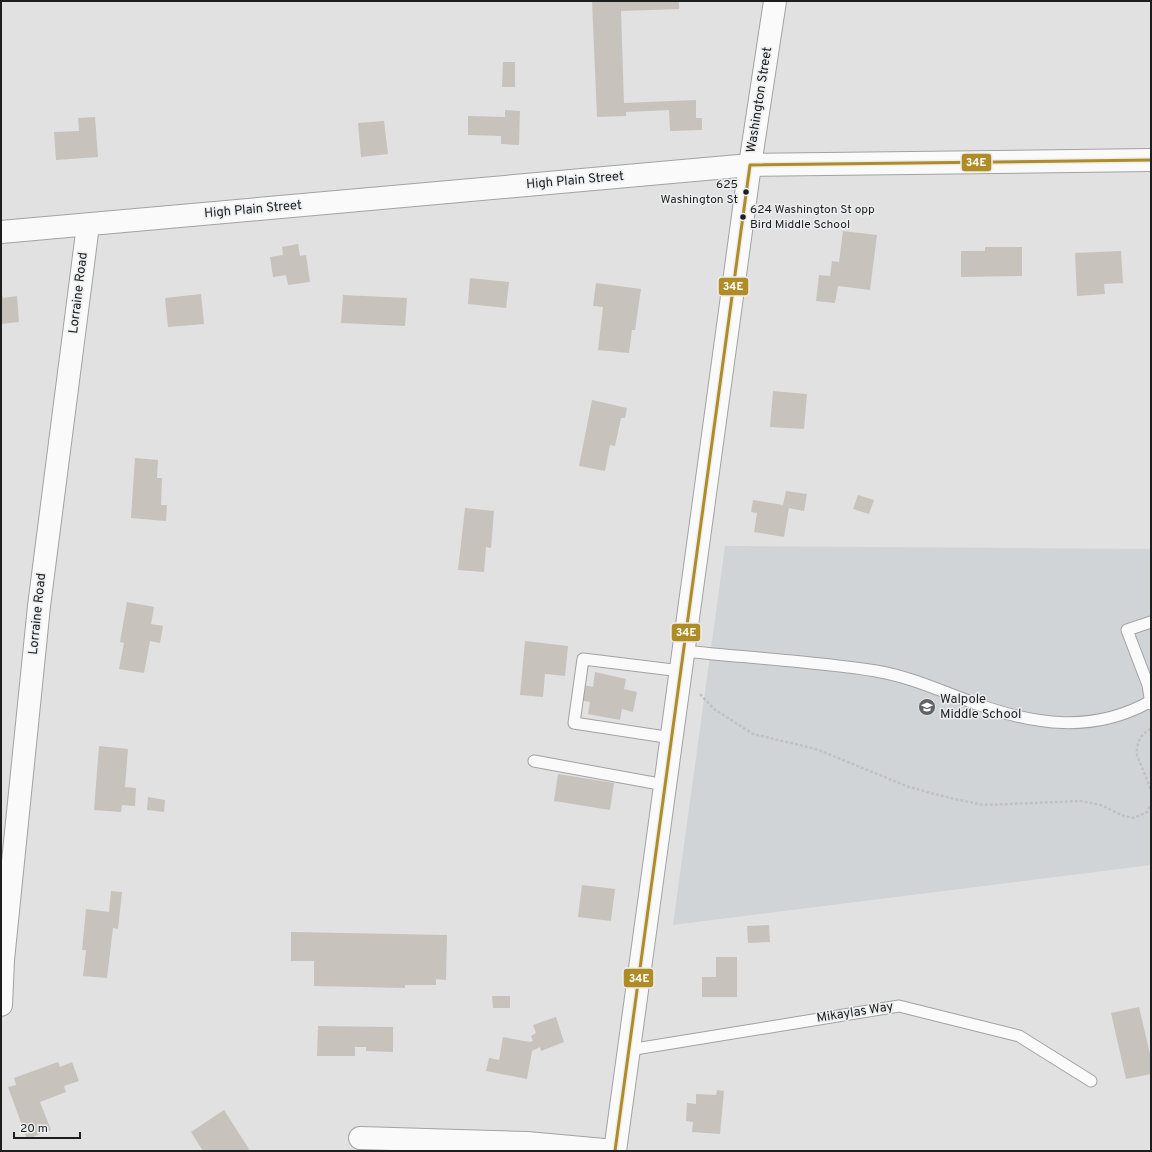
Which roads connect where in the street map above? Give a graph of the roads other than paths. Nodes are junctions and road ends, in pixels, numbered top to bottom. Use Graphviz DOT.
graph roads {
  1 [pos="775,1"];
  2 [pos="1151,160"];
  3 [pos="750,165"];
  4 [pos="88,225"];
  5 [pos="1,232"];
  6 [pos="1151,622"];
  7 [pos="682,661"];
  8 [pos="1151,702"];
  9 [pos="672,738"];
  10 [pos="534,761"];
  11 [pos="665,785"];
  12 [pos="1,1005"];
  13 [pos="629,1050"];
  14 [pos="1091,1081"];
  15 [pos="360,1138"];
  16 [pos="615,1151"];
  1 -- 3 [label="main road, Washington Street"];
  2 -- 3 [label="main road, High Plain Street"];
  3 -- 4 [label="main road, High Plain Street"];
  3 -- 7 [label="main road, Washington Street"];
  4 -- 5 [label="main road, High Plain Street"];
  4 -- 12 [label="main road, Lorraine Road"];
  6 -- 8 [label="lane"];
  7 -- 8 [label="lane"];
  7 -- 9 [label="main road, Washington Street"];
  7 -- 9 [label="lane"];
  9 -- 11 [label="main road, Washington Street"];
  10 -- 11 [label="lane"];
  11 -- 13 [label="main road, Washington Street"];
  13 -- 14 [label="lane, Mikaylas Way"];
  13 -- 16 [label="main road, Washington Street"];
  15 -- 16 [label="main road"];
}
